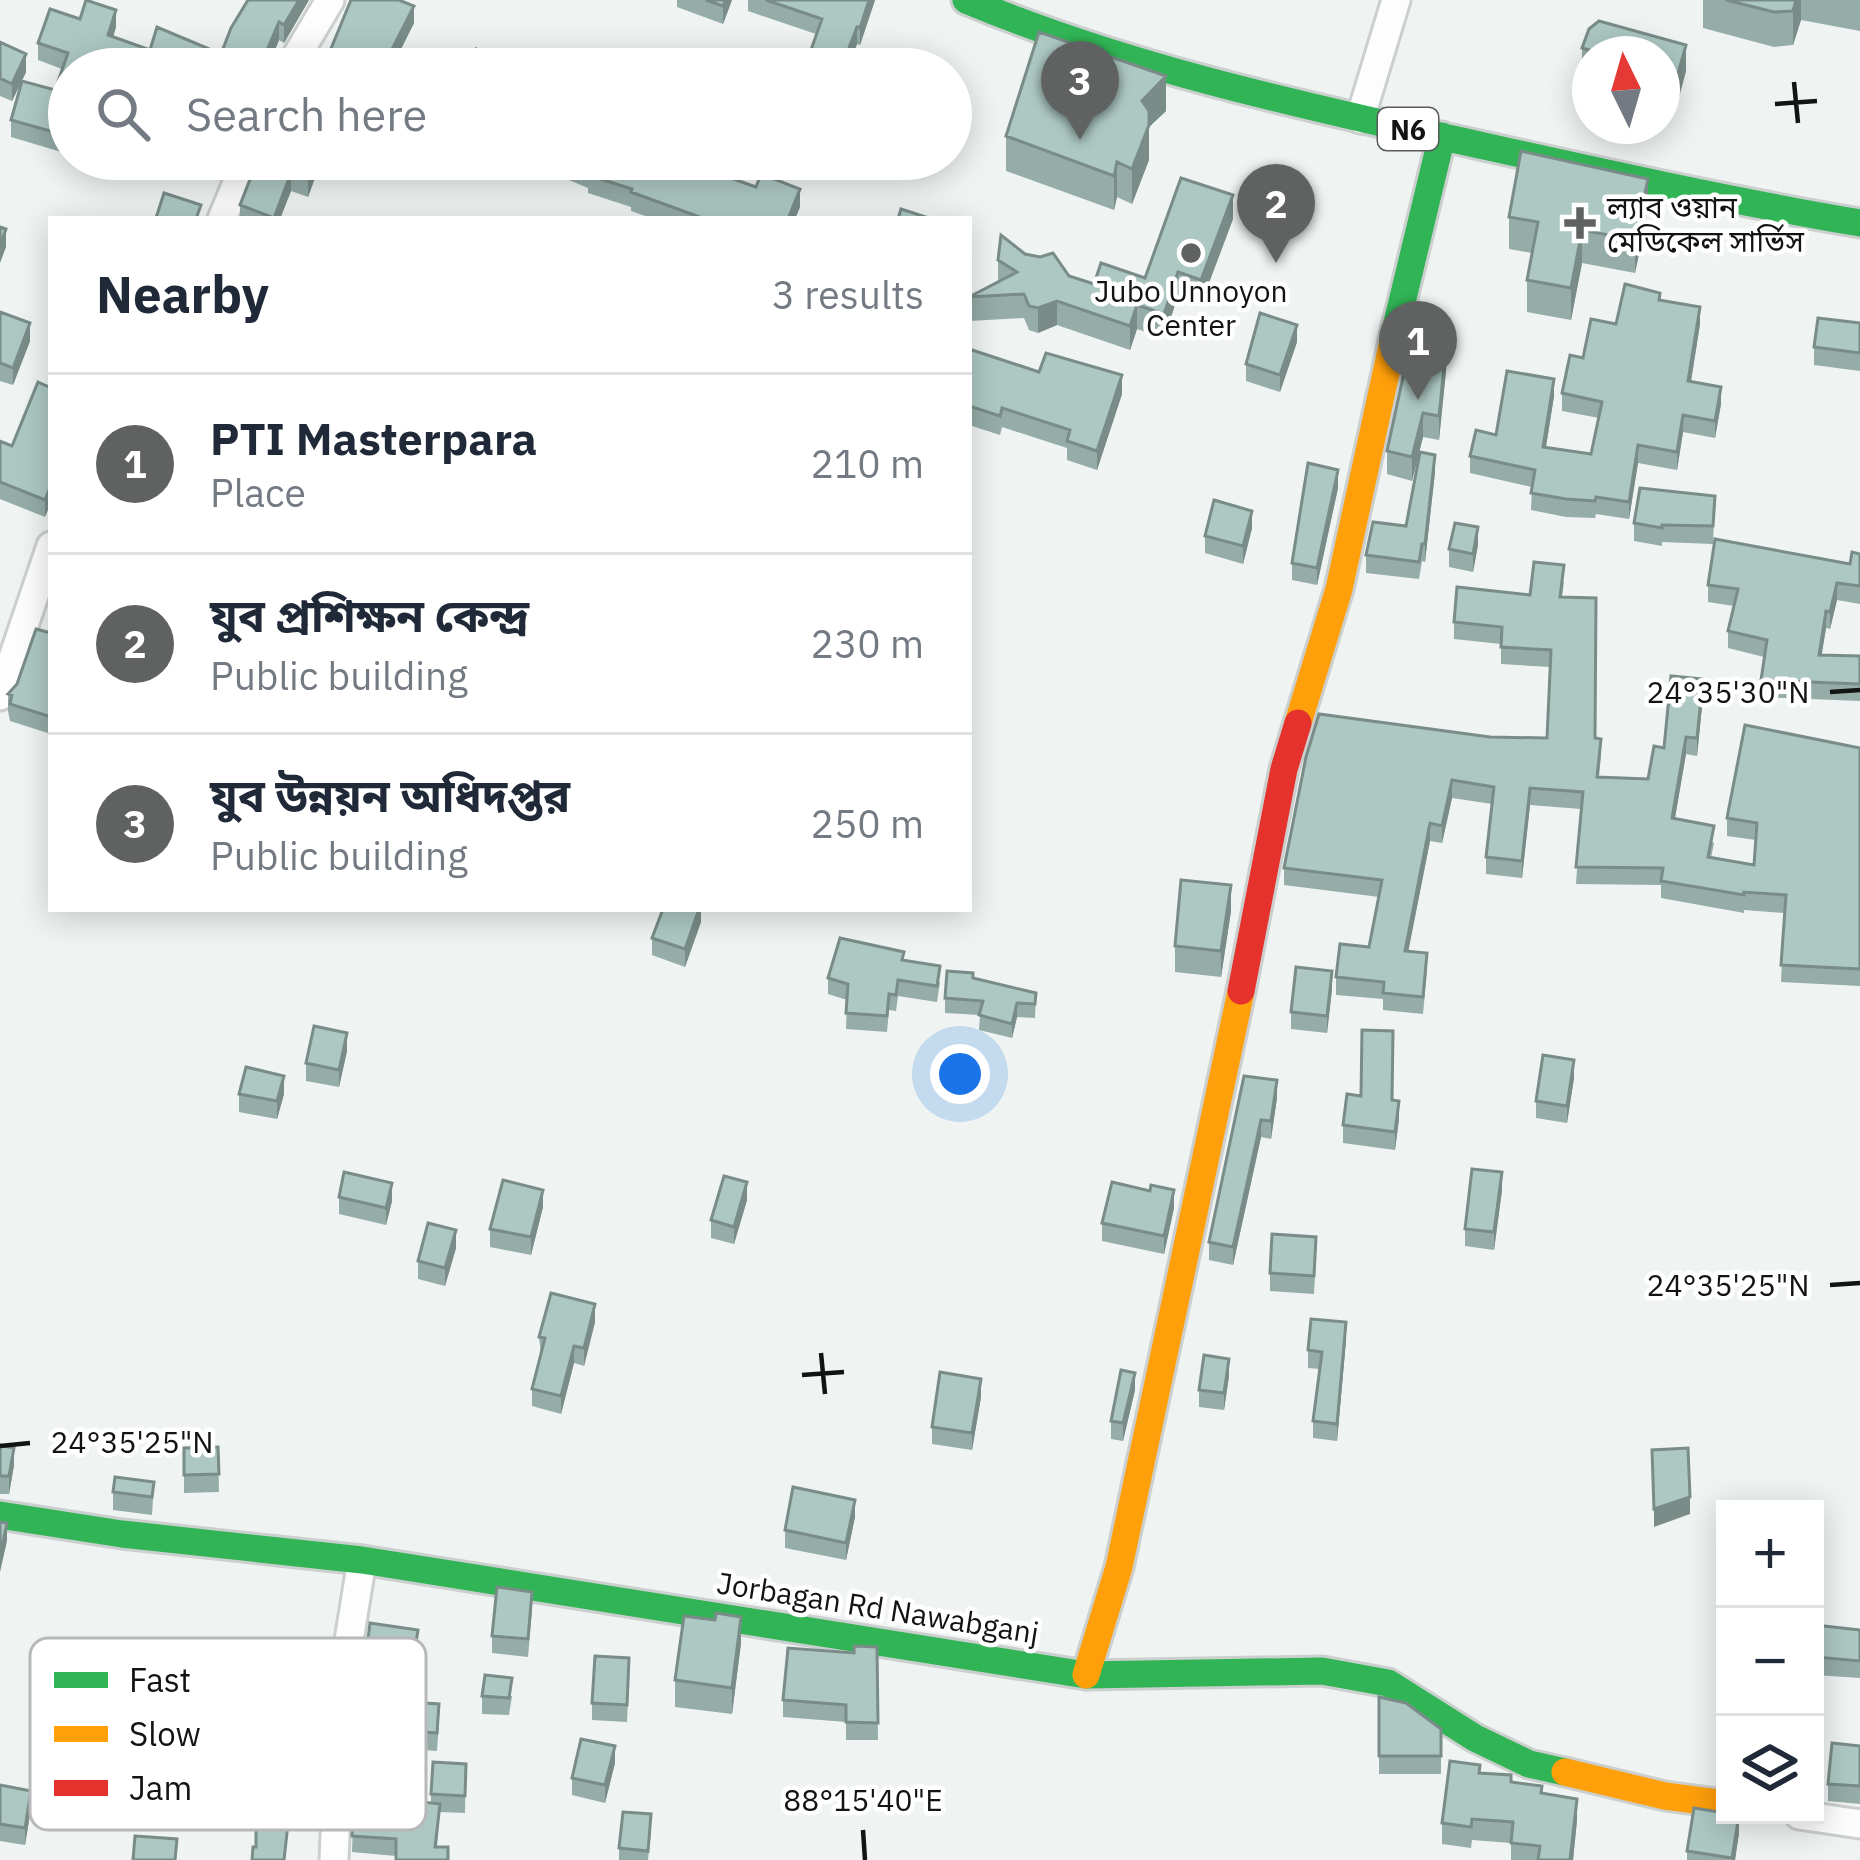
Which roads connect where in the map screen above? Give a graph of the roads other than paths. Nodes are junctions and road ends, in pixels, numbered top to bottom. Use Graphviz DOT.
graph roads {
  1 [pos="330,0"];
  2 [pos="966,0"];
  3 [pos="1396,0"];
  4 [pos="301,48"];
  5 [pos="1360,118"];
  6 [pos="1442,136"];
  7 [pos="239,180"];
  8 [pos="224,216"];
  9 [pos="1860,223"];
  10 [pos="48,555"];
  11 [pos="0,696"];
  12 [pos="0,1515"];
  13 [pos="362,1560"];
  14 [pos="349,1638"];
  15 [pos="1086,1675"];
  16 [pos="1716,1803"];
  17 [pos="1824,1819"];
  18 [pos="1860,1824"];
  19 [pos="335,1830"];
  20 [pos="334,1860"];
  1 -- 4 [label="street"];
  2 -- 5 [label="main road, N6"];
  3 -- 5 [label="street"];
  5 -- 6 [label="main road, N6"];
  6 -- 9 [label="main road, N6"];
  6 -- 15 [label="main road"];
  7 -- 8 [label="street"];
  10 -- 11 [label="street"];
  12 -- 13 [label="main road, Jorbagan Rd Nawabganj"];
  13 -- 14 [label="street"];
  13 -- 15 [label="main road, Jorbagan Rd Nawabganj"];
  15 -- 16 [label="main road, Jorbagan Rd Nawabganj"];
  17 -- 18 [label="street"];
  19 -- 20 [label="street"];
}
